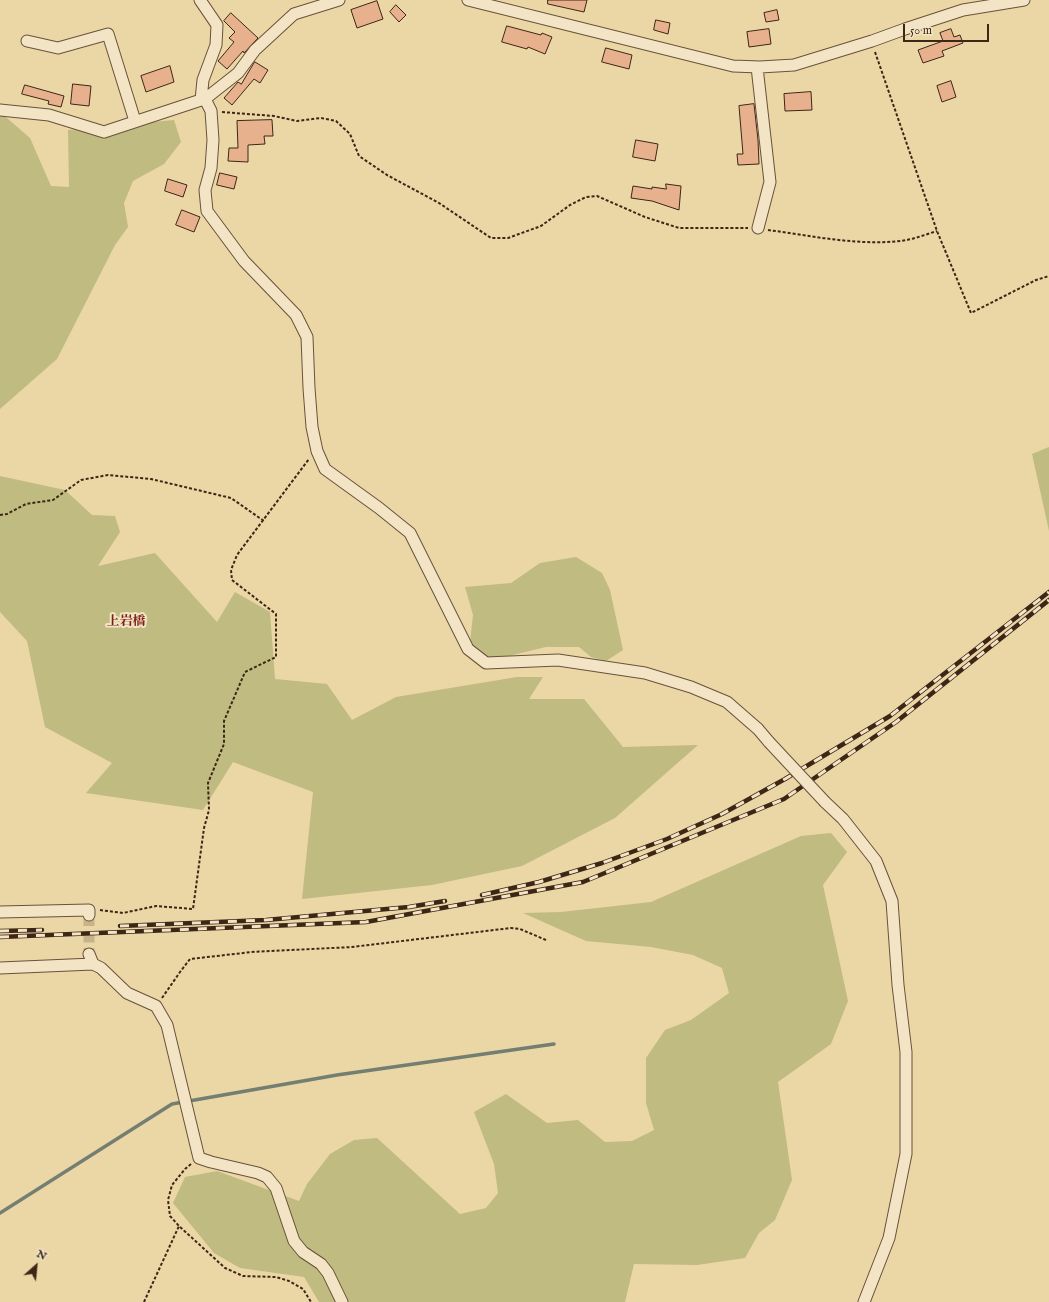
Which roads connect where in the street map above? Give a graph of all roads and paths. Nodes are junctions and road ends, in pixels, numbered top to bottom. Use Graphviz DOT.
graph roads {
  1 [pos="200,0"];
  2 [pos="339,0"];
  3 [pos="468,0"];
  4 [pos="1024,0"];
  5 [pos="27,41"];
  6 [pos="872,42"];
  7 [pos="757,67"];
  8 [pos="203,100"];
  9 [pos="0,110"];
  10 [pos="211,111"];
  11 [pos="135,121"];
  12 [pos="758,228"];
  13 [pos="937,231"];
  14 [pos="1049,276"];
  15 [pos="317,451"];
  16 [pos="0,515"];
  17 [pos="264,521"];
  18 [pos="0,912"];
  19 [pos="89,912"];
  20 [pos="546,940"];
  21 [pos="0,968"];
  22 [pos="156,1006"];
  23 [pos="199,1158"];
  24 [pos="179,1226"];
  25 [pos="144,1302"];
  26 [pos="311,1302"];
  27 [pos="342,1302"];
  28 [pos="864,1302"];
  1 -- 8 [label="street"];
  2 -- 8 [label="street"];
  3 -- 7 [label="street"];
  4 -- 6 [label="street"];
  5 -- 11 [label="street"];
  6 -- 7 [label="street"];
  6 -- 13 [label="path"];
  7 -- 12 [label="street"];
  8 -- 10 [label="street"];
  8 -- 11 [label="street"];
  9 -- 11 [label="street"];
  10 -- 12 [label="path"];
  10 -- 15 [label="street"];
  12 -- 13 [label="path"];
  13 -- 14 [label="path"];
  15 -- 17 [label="path"];
  15 -- 28 [label="street, bridge"];
  16 -- 17 [label="path"];
  17 -- 19 [label="path"];
  18 -- 19 [label="street"];
  20 -- 22 [label="path"];
  21 -- 22 [label="street"];
  22 -- 23 [label="street"];
  23 -- 24 [label="path"];
  23 -- 27 [label="street"];
  24 -- 25 [label="path"];
  24 -- 26 [label="path"];
}
